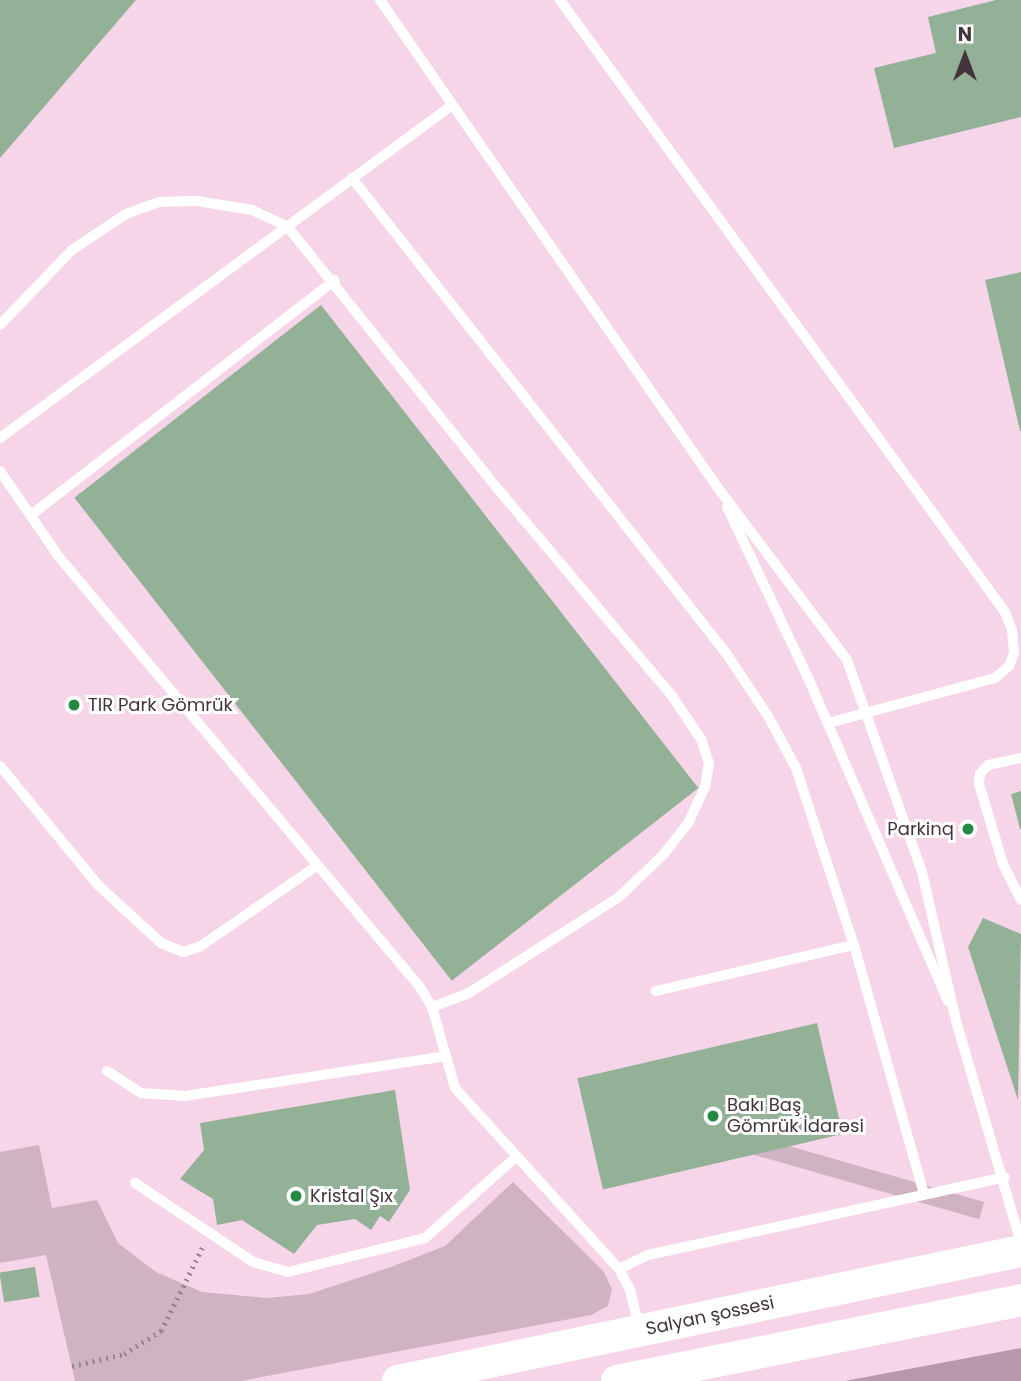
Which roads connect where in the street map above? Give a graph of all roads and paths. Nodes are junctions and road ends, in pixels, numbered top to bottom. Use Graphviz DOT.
graph roads {
  1 [pos="380,0"];
  2 [pos="559,0"];
  3 [pos="451,106"];
  4 [pos="352,178"];
  5 [pos="288,226"];
  6 [pos="335,280"];
  7 [pos="0,325"];
  8 [pos="0,438"];
  9 [pos="0,471"];
  10 [pos="718,488"];
  11 [pos="31,515"];
  12 [pos="869,714"];
  13 [pos="828,723"];
  14 [pos="1021,758"];
  15 [pos="0,766"];
  16 [pos="318,865"];
  17 [pos="1021,900"];
  18 [pos="854,945"];
  19 [pos="656,990"];
  20 [pos="432,1007"];
  21 [pos="956,1021"];
  22 [pos="445,1056"];
  23 [pos="107,1071"];
  24 [pos="517,1156"];
  25 [pos="1004,1177"];
  26 [pos="135,1182"];
  27 [pos="924,1194"];
  28 [pos="1017,1213"];
  29 [pos="209,1233"];
  30 [pos="1021,1243"];
  31 [pos="1021,1251"];
  32 [pos="619,1269"];
  33 [pos="1021,1300"];
  34 [pos="640,1331"];
  35 [pos="72,1366"];
  36 [pos="682,1375"];
  37 [pos="398,1381"];
  38 [pos="617,1381"];
  1 -- 3 [label="lane"];
  2 -- 12 [label="lane"];
  3 -- 4 [label="lane"];
  3 -- 10 [label="lane"];
  4 -- 5 [label="lane"];
  4 -- 18 [label="lane"];
  5 -- 6 [label="lane"];
  5 -- 7 [label="lane"];
  5 -- 8 [label="lane"];
  6 -- 11 [label="lane"];
  6 -- 20 [label="lane"];
  9 -- 11 [label="lane"];
  10 -- 12 [label="lane"];
  10 -- 13 [label="lane"];
  11 -- 16 [label="lane"];
  12 -- 13 [label="lane"];
  12 -- 21 [label="lane"];
  13 -- 21 [label="lane"];
  14 -- 17 [label="lane"];
  15 -- 16 [label="lane"];
  16 -- 20 [label="lane"];
  18 -- 19 [label="lane"];
  18 -- 27 [label="lane"];
  20 -- 22 [label="lane"];
  21 -- 25 [label="lane"];
  22 -- 23 [label="lane"];
  22 -- 24 [label="lane"];
  24 -- 29 [label="lane"];
  24 -- 32 [label="lane"];
  25 -- 27 [label="lane"];
  25 -- 28 [label="lane"];
  26 -- 29 [label="lane"];
  27 -- 32 [label="lane"];
  28 -- 30 [label="lane"];
  29 -- 35 [label="path"];
  31 -- 34 [label="highway, Salyan şossesi"];
  32 -- 34 [label="lane"];
  33 -- 36 [label="highway"];
  34 -- 37 [label="highway, Salyan şossesi"];
  36 -- 38 [label="highway"];
}
